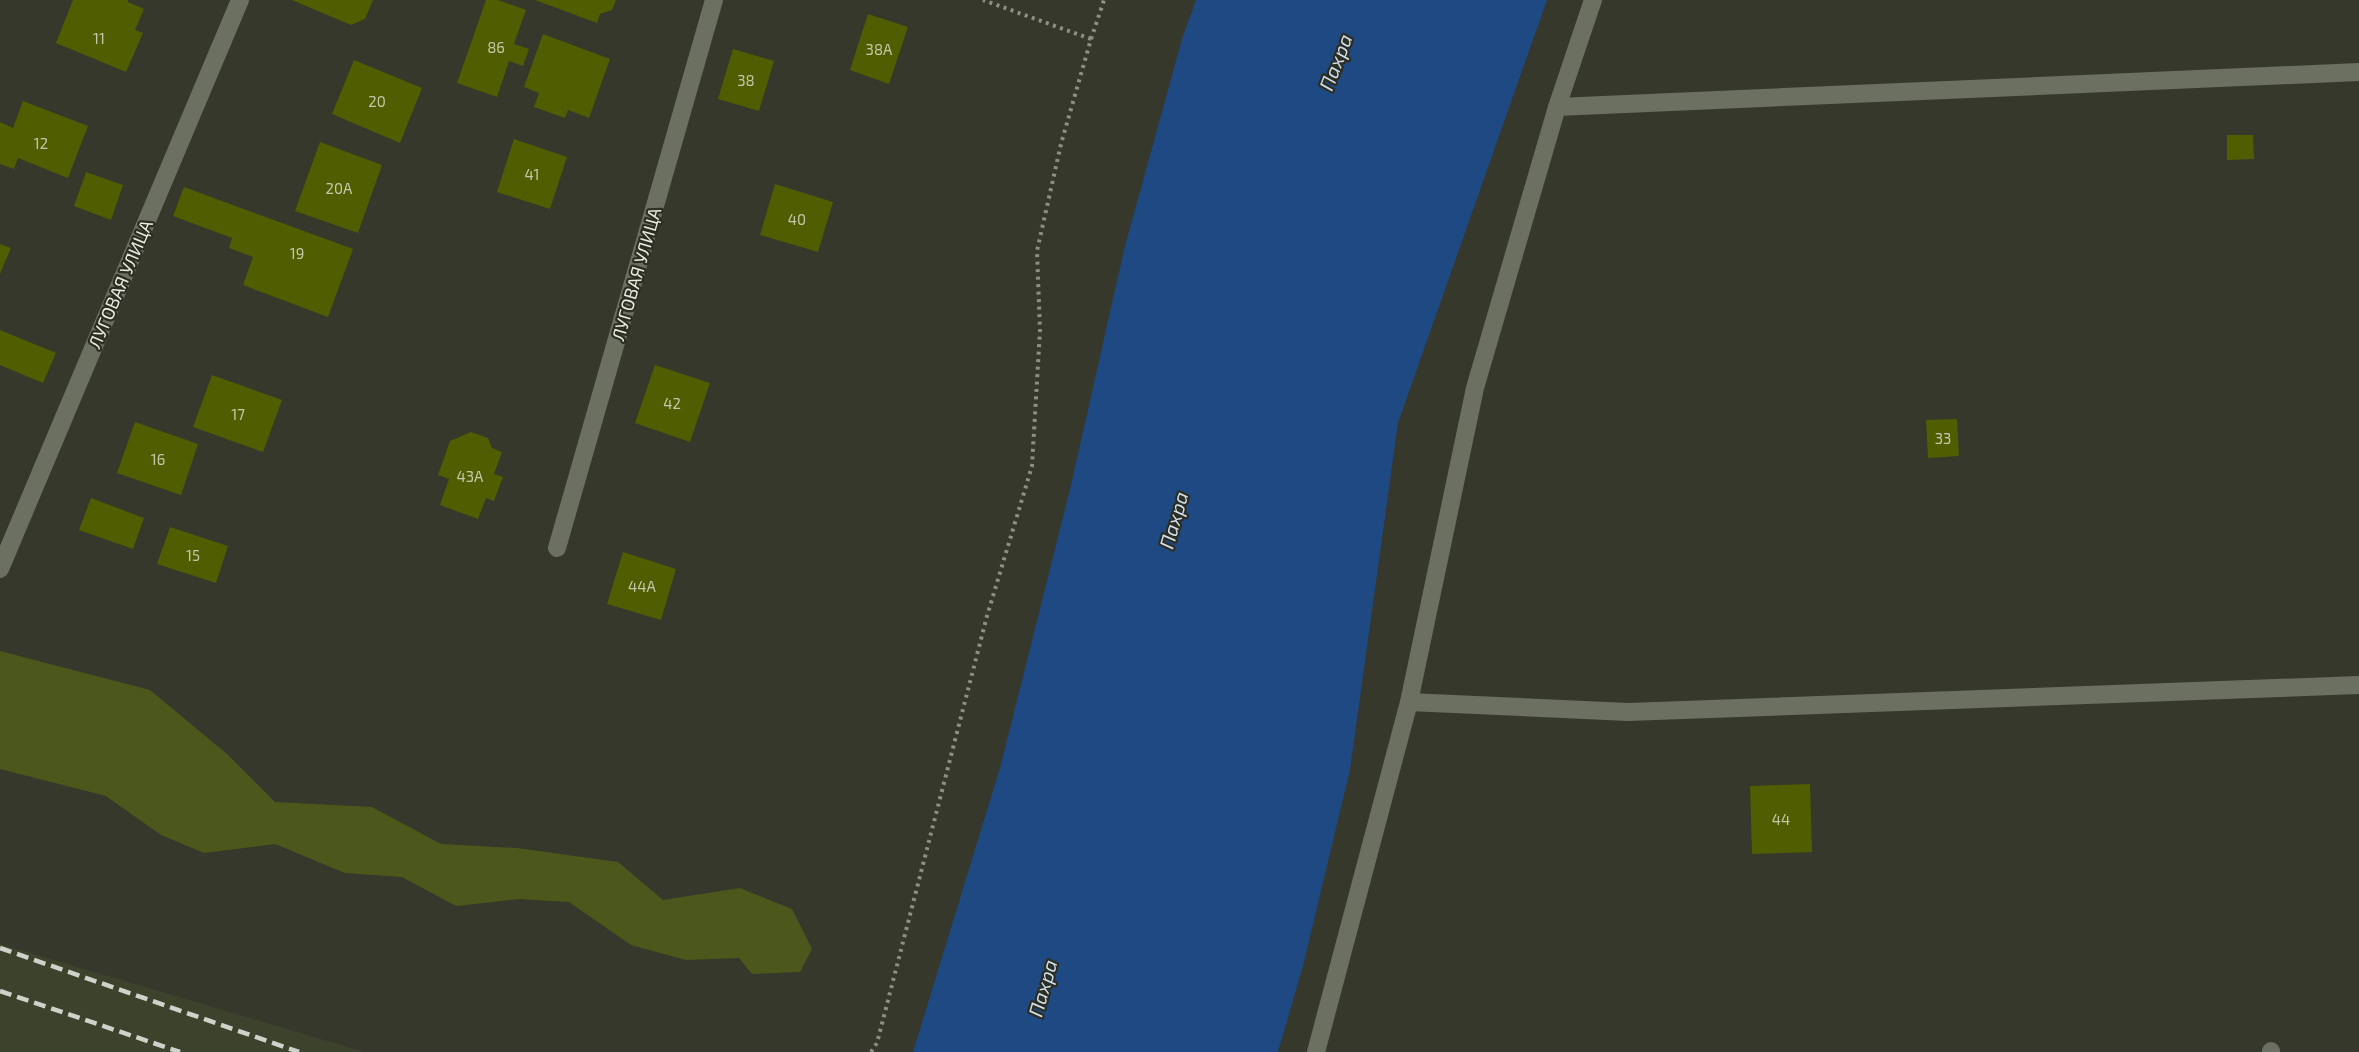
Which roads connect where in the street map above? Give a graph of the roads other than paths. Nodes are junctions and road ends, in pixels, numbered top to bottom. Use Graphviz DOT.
graph roads {
  1 [pos="240,0"];
  2 [pos="714,0"];
  3 [pos="1593,0"];
  4 [pos="2359,72"];
  5 [pos="1557,107"];
  6 [pos="557,548"];
  7 [pos="0,569"];
  8 [pos="2359,685"];
  9 [pos="1408,702"];
  10 [pos="1316,1052"];
  1 -- 7 [label="street, ЛУГОВАЯ УЛИЦА"];
  2 -- 6 [label="street, ЛУГОВАЯ УЛИЦА"];
  3 -- 5 [label="street"];
  4 -- 5 [label="street"];
  5 -- 9 [label="street"];
  8 -- 9 [label="street"];
  9 -- 10 [label="street"];
}
